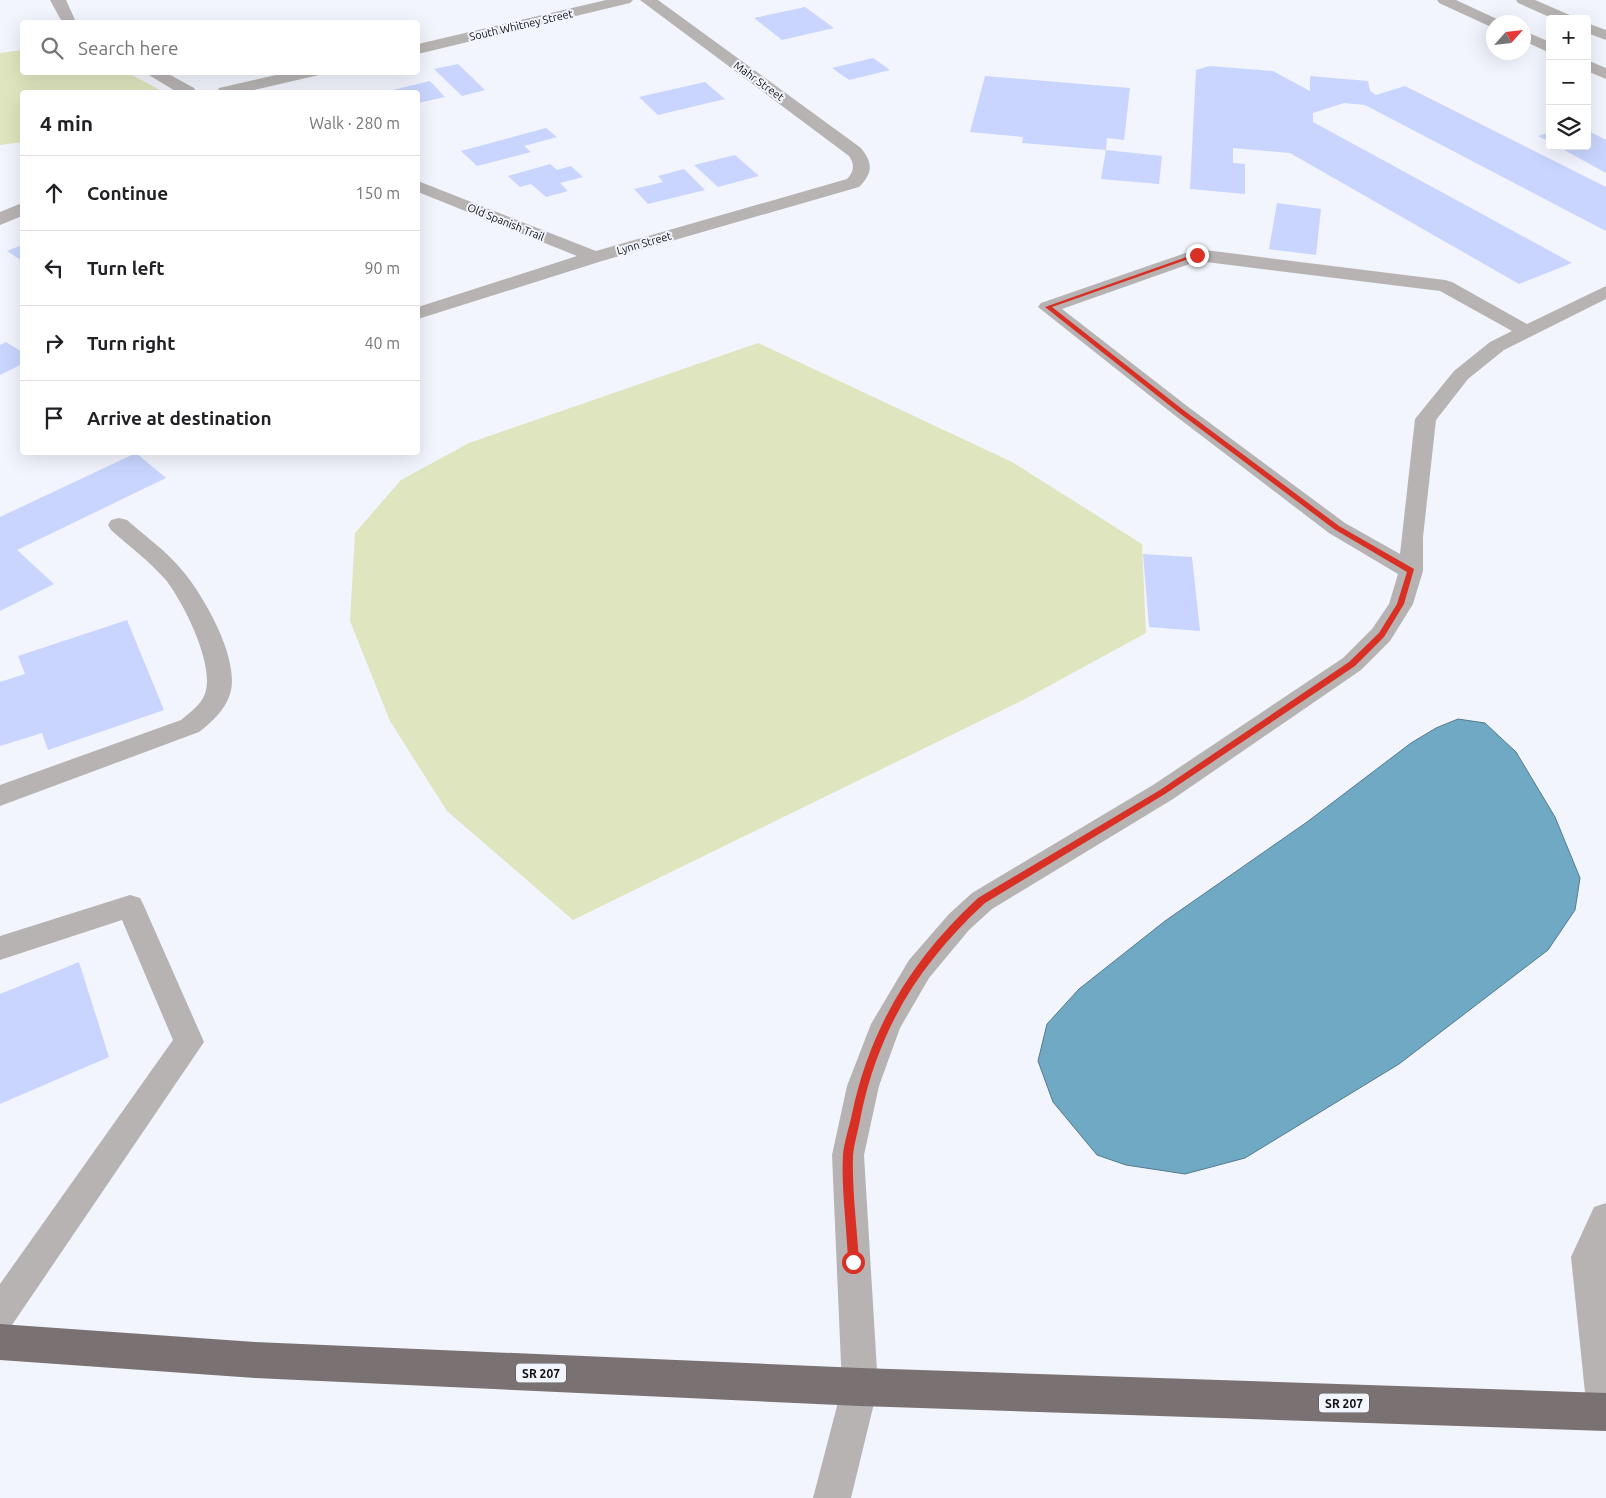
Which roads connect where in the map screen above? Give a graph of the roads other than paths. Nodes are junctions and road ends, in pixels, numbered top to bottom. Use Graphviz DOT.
graph roads {
  1 [pos="58,0"];
  2 [pos="625,0"];
  3 [pos="648,0"];
  4 [pos="1444,0"];
  5 [pos="1523,0"];
  6 [pos="1558,15"];
  7 [pos="1486,19"];
  8 [pos="68,20"];
  9 [pos="1591,29"];
  10 [pos="1606,35"];
  11 [pos="1531,39"];
  12 [pos="1546,46"];
  13 [pos="420,49"];
  14 [pos="1591,67"];
  15 [pos="1606,74"];
  16 [pos="157,75"];
  17 [pos="300,75"];
  18 [pos="184,90"];
  19 [pos="234,90"];
  20 [pos="863,167"];
  21 [pos="420,187"];
  22 [pos="20,210"];
  23 [pos="0,219"];
  24 [pos="595,257"];
  25 [pos="1606,292"];
  26 [pos="420,312"];
  27 [pos="1526,332"];
  28 [pos="120,525"];
  29 [pos="1411,571"];
  30 [pos="0,796"];
  31 [pos="0,948"];
  32 [pos="1606,1218"];
  33 [pos="0,1314"];
  34 [pos="0,1342"];
  35 [pos="860,1388"];
  36 [pos="1605,1412"];
  37 [pos="832,1498"];
  1 -- 8 [label="street"];
  2 -- 13 [label="street, South Whitney Street"];
  3 -- 20 [label="street, Mahr Street"];
  4 -- 7 [label="lane"];
  5 -- 6 [label="lane"];
  9 -- 10 [label="lane"];
  11 -- 12 [label="lane"];
  14 -- 15 [label="lane"];
  16 -- 18 [label="street"];
  17 -- 19 [label="street"];
  20 -- 24 [label="street, Lynn Street"];
  21 -- 24 [label="street, Old Spanish Trail"];
  22 -- 23 [label="street"];
  24 -- 26 [label="street, Lynn Street"];
  25 -- 27 [label="lane"];
  27 -- 29 [label="lane"];
  27 -- 29 [label="lane"];
  28 -- 30 [label="lane"];
  29 -- 35 [label="lane"];
  31 -- 33 [label="lane"];
  32 -- 36 [label="lane"];
  34 -- 35 [label="highway, SR 207"];
  35 -- 36 [label="highway, SR 207"];
  35 -- 37 [label="lane"];
}
